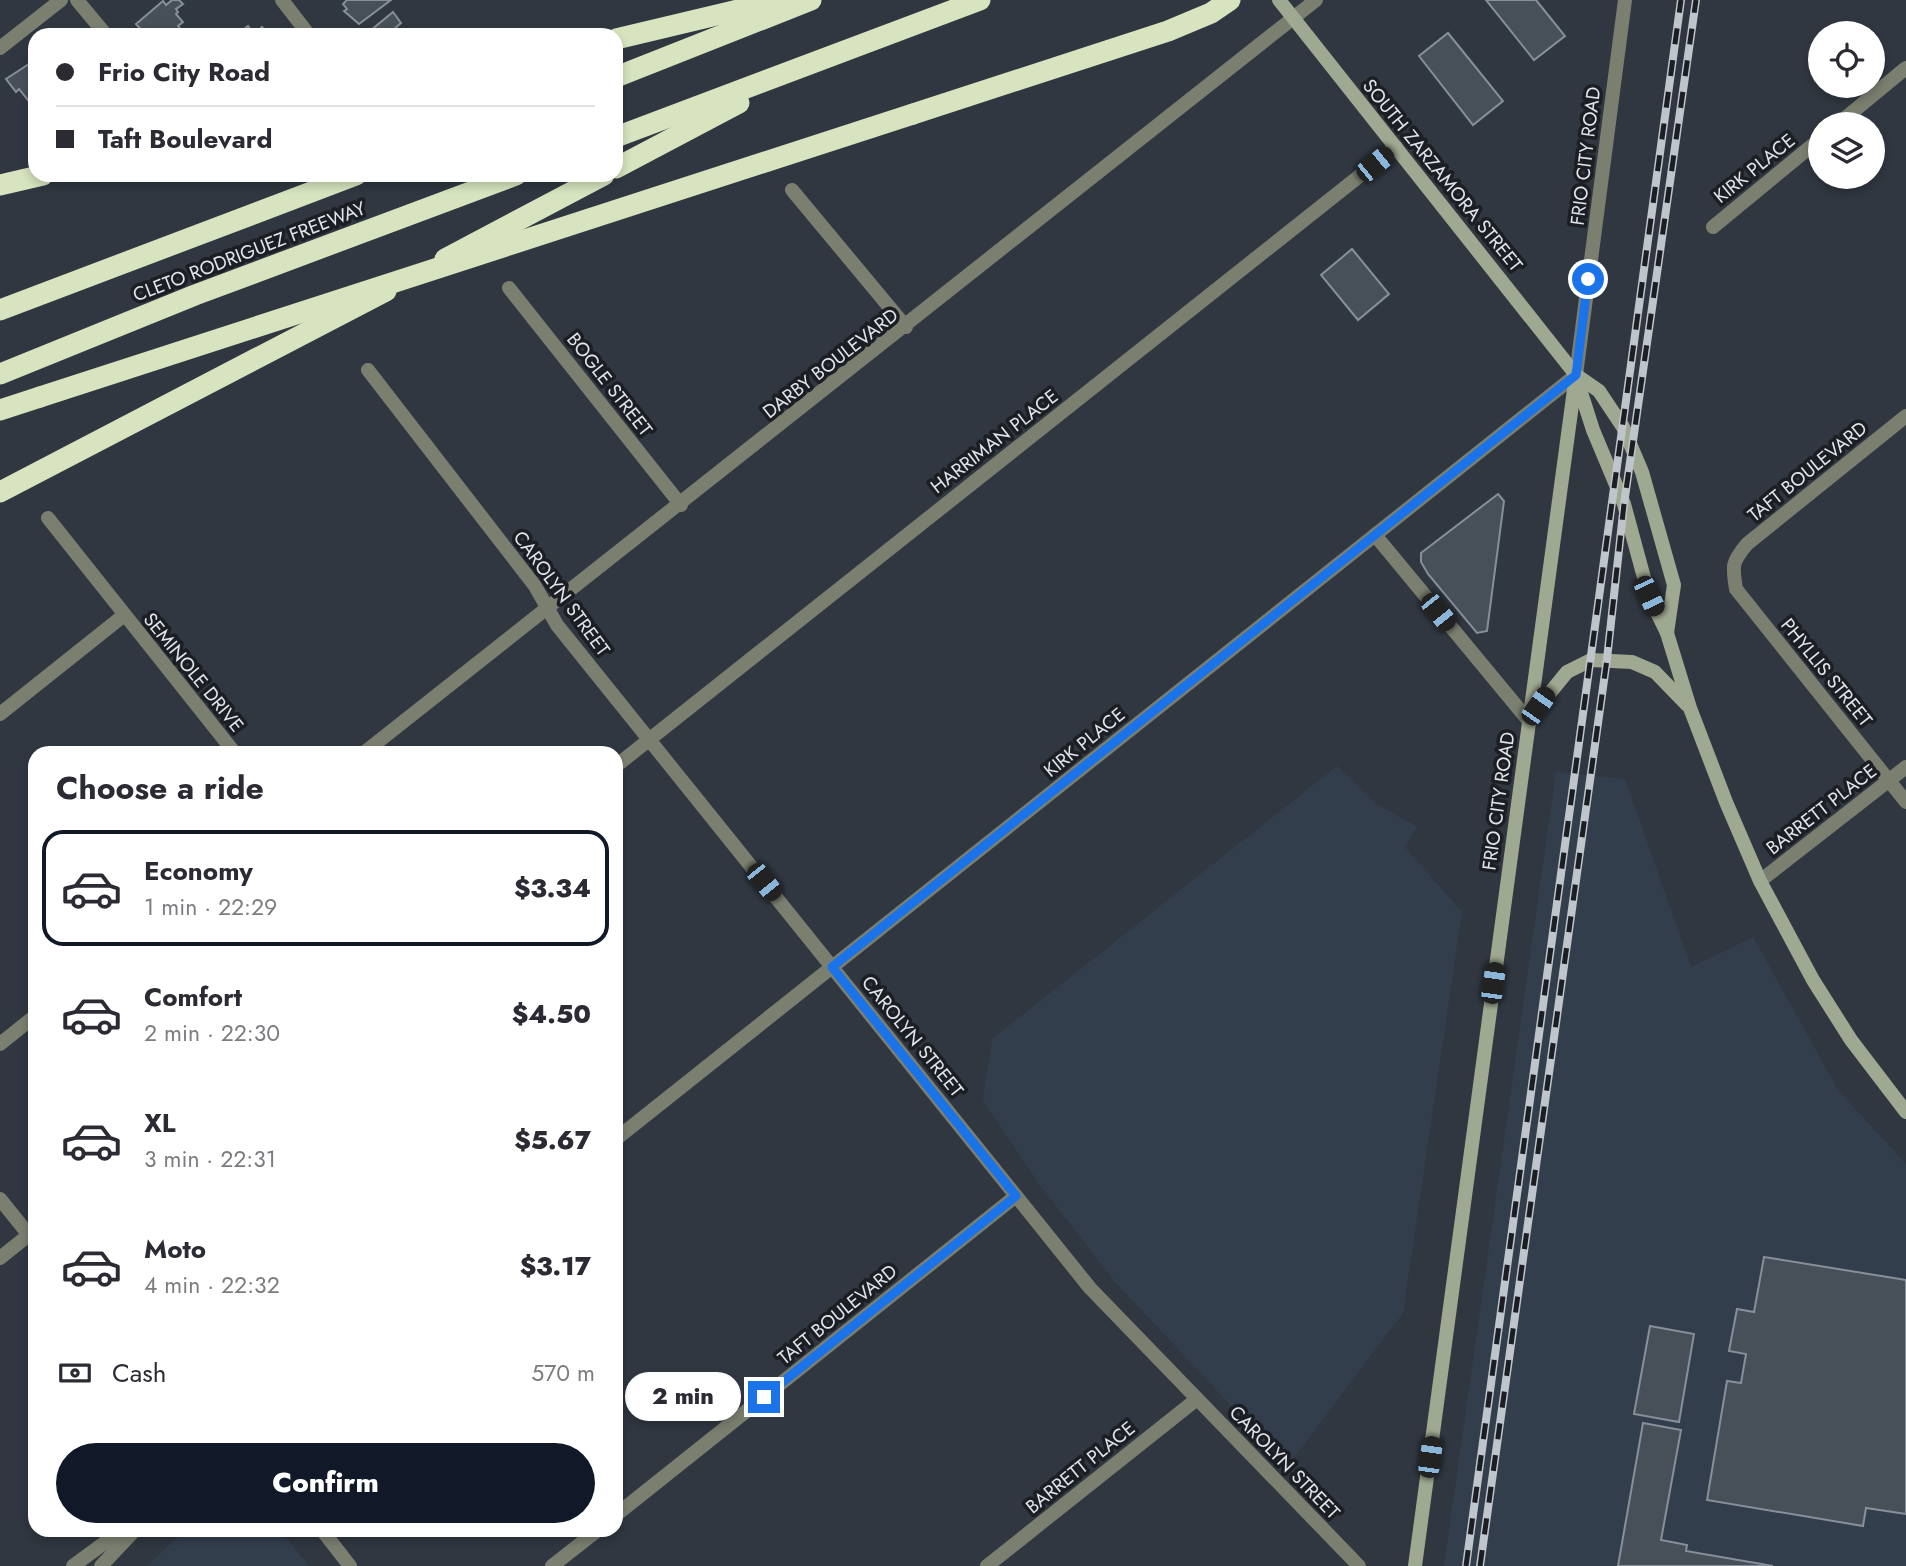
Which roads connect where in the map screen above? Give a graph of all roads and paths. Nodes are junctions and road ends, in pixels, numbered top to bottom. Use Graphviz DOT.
graph roads {
  1 [pos="61,0"];
  2 [pos="77,0"];
  3 [pos="282,0"];
  4 [pos="782,0"];
  5 [pos="811,0"];
  6 [pos="980,0"];
  7 [pos="1230,0"];
  8 [pos="1279,0"];
  9 [pos="1315,0"];
  10 [pos="1625,0"];
  11 [pos="1293,18"];
  12 [pos="100,28"];
  13 [pos="304,28"];
  14 [pos="623,37"];
  15 [pos="0,48"];
  16 [pos="812,64"];
  17 [pos="1906,68"];
  18 [pos="623,74"];
  19 [pos="1853,112"];
  20 [pos="623,134"];
  21 [pos="1396,147"];
  22 [pos="1808,149"];
  23 [pos="623,165"];
  24 [pos="28,178"];
  25 [pos="338,182"];
  26 [pos="497,182"];
  27 [pos="591,182"];
  28 [pos="0,185"];
  29 [pos="792,190"];
  30 [pos="1713,227"];
  31 [pos="509,288"];
  32 [pos="0,310"];
  33 [pos="906,327"];
  34 [pos="368,370"];
  35 [pos="0,374"];
  36 [pos="1576,375"];
  37 [pos="0,410"];
  38 [pos="1906,416"];
  39 [pos="0,492"];
  40 [pos="681,505"];
  41 [pos="47,518"];
  42 [pos="1375,535"];
  43 [pos="1734,559"];
  44 [pos="547,607"];
  45 [pos="123,616"];
  46 [pos="1667,633"];
  47 [pos="1690,708"];
  48 [pos="0,714"];
  49 [pos="1528,720"];
  50 [pos="649,740"];
  51 [pos="229,746"];
  52 [pos="373,746"];
  53 [pos="623,760"];
  54 [pos="1906,767"];
  55 [pos="1889,781"];
  56 [pos="1906,802"];
  57 [pos="1760,881"];
  58 [pos="832,967"];
  59 [pos="28,1022"];
  60 [pos="0,1044"];
  61 [pos="1906,1112"];
  62 [pos="623,1133"];
  63 [pos="1016,1196"];
  64 [pos="0,1199"];
  65 [pos="28,1229"];
  66 [pos="28,1236"];
  67 [pos="0,1258"];
  68 [pos="1197,1399"];
  69 [pos="623,1509"];
  70 [pos="112,1537"];
  71 [pos="128,1537"];
  72 [pos="327,1537"];
  73 [pos="589,1537"];
  74 [pos="73,1566"];
  75 [pos="101,1566"];
  76 [pos="350,1566"];
  77 [pos="552,1566"];
  78 [pos="988,1566"];
  79 [pos="1359,1566"];
  80 [pos="1415,1566"];
  1 -- 15 [label="street"];
  2 -- 12 [label="street"];
  3 -- 13 [label="street"];
  4 -- 14 [label="highway"];
  5 -- 18 [label="highway"];
  6 -- 16 [label="highway"];
  7 -- 37 [label="highway, bridge"];
  8 -- 11 [label="main road, SOUTH ZARZAMORA STREET"];
  9 -- 11 [label="street, DARBY BOULEVARD"];
  10 -- 36 [label="street, FRIO CITY ROAD"];
  11 -- 21 [label="main road, SOUTH ZARZAMORA STREET"];
  11 -- 33 [label="street, DARBY BOULEVARD"];
  16 -- 20 [label="highway"];
  16 -- 23 [label="highway"];
  17 -- 19 [label="street"];
  21 -- 36 [label="main road, SOUTH ZARZAMORA STREET"];
  21 -- 50 [label="street, HARRIMAN PLACE"];
  22 -- 30 [label="street, KIRK PLACE"];
  24 -- 28 [label="highway"];
  25 -- 32 [label="highway, CLETO RODRIGUEZ FREEWAY"];
  26 -- 35 [label="highway, CLETO RODRIGUEZ FREEWAY"];
  27 -- 39 [label="highway"];
  29 -- 33 [label="street"];
  31 -- 40 [label="street, BOGLE STREET"];
  33 -- 40 [label="street, DARBY BOULEVARD"];
  34 -- 44 [label="street, CAROLYN STREET"];
  36 -- 42 [label="street, KIRK PLACE"];
  36 -- 46 [label="main road, SOUTH ZARZAMORA STREET"];
  36 -- 46 [label="main road, SOUTH ZARZAMORA STREET"];
  36 -- 49 [label="main road, FRIO CITY ROAD"];
  38 -- 43 [label="street, TAFT BOULEVARD"];
  40 -- 44 [label="street, DARBY BOULEVARD"];
  41 -- 45 [label="street, SEMINOLE DRIVE"];
  42 -- 49 [label="street"];
  42 -- 58 [label="street, KIRK PLACE"];
  43 -- 55 [label="street, PHYLLIS STREET"];
  44 -- 50 [label="street, CAROLYN STREET"];
  44 -- 52 [label="street, DARBY BOULEVARD"];
  45 -- 48 [label="street"];
  45 -- 51 [label="street, SEMINOLE DRIVE"];
  46 -- 47 [label="main road, SOUTH ZARZAMORA STREET"];
  47 -- 49 [label="main road"];
  47 -- 57 [label="main road, SOUTH ZARZAMORA STREET"];
  49 -- 80 [label="main road, FRIO CITY ROAD"];
  50 -- 53 [label="street, HARRIMAN PLACE"];
  50 -- 58 [label="street, CAROLYN STREET"];
  54 -- 55 [label="street, BARRETT PLACE"];
  55 -- 56 [label="street, PHYLLIS STREET"];
  55 -- 57 [label="street, BARRETT PLACE"];
  57 -- 61 [label="main road, SOUTH ZARZAMORA STREET"];
  58 -- 62 [label="street, KIRK PLACE"];
  58 -- 63 [label="street, CAROLYN STREET"];
  59 -- 60 [label="street"];
  63 -- 68 [label="street, CAROLYN STREET"];
  63 -- 69 [label="street, TAFT BOULEVARD"];
  64 -- 65 [label="street"];
  66 -- 67 [label="street"];
  68 -- 78 [label="street, BARRETT PLACE"];
  68 -- 79 [label="street, CAROLYN STREET"];
  70 -- 74 [label="street"];
  71 -- 75 [label="street"];
  72 -- 76 [label="street"];
  73 -- 77 [label="street"];
}
